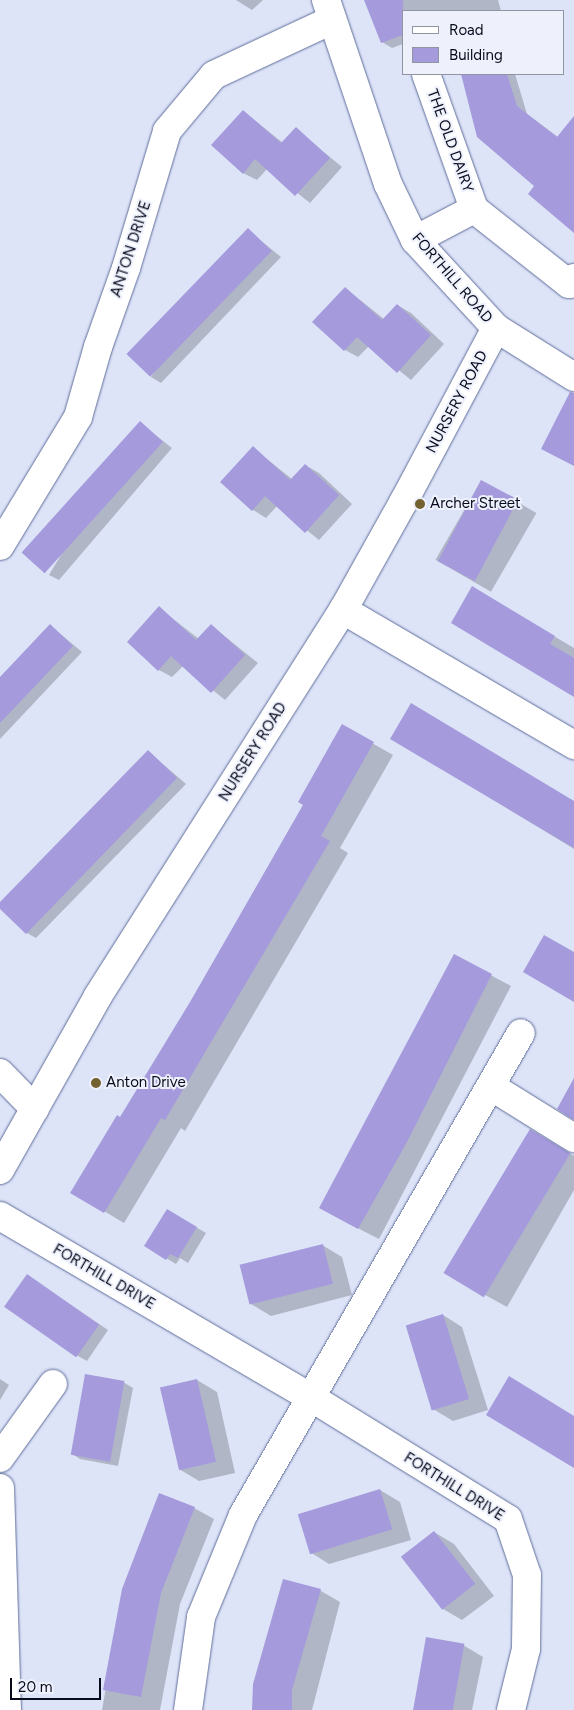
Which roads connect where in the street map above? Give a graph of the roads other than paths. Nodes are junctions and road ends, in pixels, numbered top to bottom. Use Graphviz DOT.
graph roads {
  1 [pos="329,10"];
  2 [pos="426,75"];
  3 [pos="474,209"];
  4 [pos="415,240"];
  5 [pos="574,278"];
  6 [pos="496,328"];
  7 [pos="574,376"];
  8 [pos="0,546"];
  9 [pos="342,610"];
  10 [pos="574,745"];
  11 [pos="521,1033"];
  12 [pos="0,1073"];
  13 [pos="492,1087"];
  14 [pos="35,1109"];
  15 [pos="574,1138"];
  16 [pos="0,1170"];
  17 [pos="0,1216"];
  18 [pos="52,1384"];
  19 [pos="312,1398"];
  20 [pos="0,1458"];
  21 [pos="0,1488"];
  22 [pos="7,1710"];
  23 [pos="188,1710"];
  24 [pos="511,1710"];
  1 -- 4 [label="street, FORTHILL ROAD"];
  1 -- 8 [label="street, ANTON DRIVE"];
  2 -- 3 [label="street, THE OLD DAIRY"];
  3 -- 4 [label="street, THE OLD DAIRY"];
  3 -- 5 [label="street, THE OLD DAIRY"];
  4 -- 6 [label="street, FORTHILL ROAD"];
  6 -- 7 [label="street, FORTHILL ROAD"];
  6 -- 9 [label="street, NURSERY ROAD"];
  9 -- 10 [label="street"];
  9 -- 14 [label="street, NURSERY ROAD"];
  11 -- 13 [label="street"];
  12 -- 14 [label="street"];
  13 -- 15 [label="street"];
  13 -- 19 [label="street"];
  14 -- 16 [label="street, NURSERY ROAD"];
  17 -- 19 [label="street, FORTHILL DRIVE"];
  18 -- 20 [label="street"];
  19 -- 23 [label="street"];
  19 -- 24 [label="street, FORTHILL DRIVE"];
  21 -- 22 [label="street"];
}
